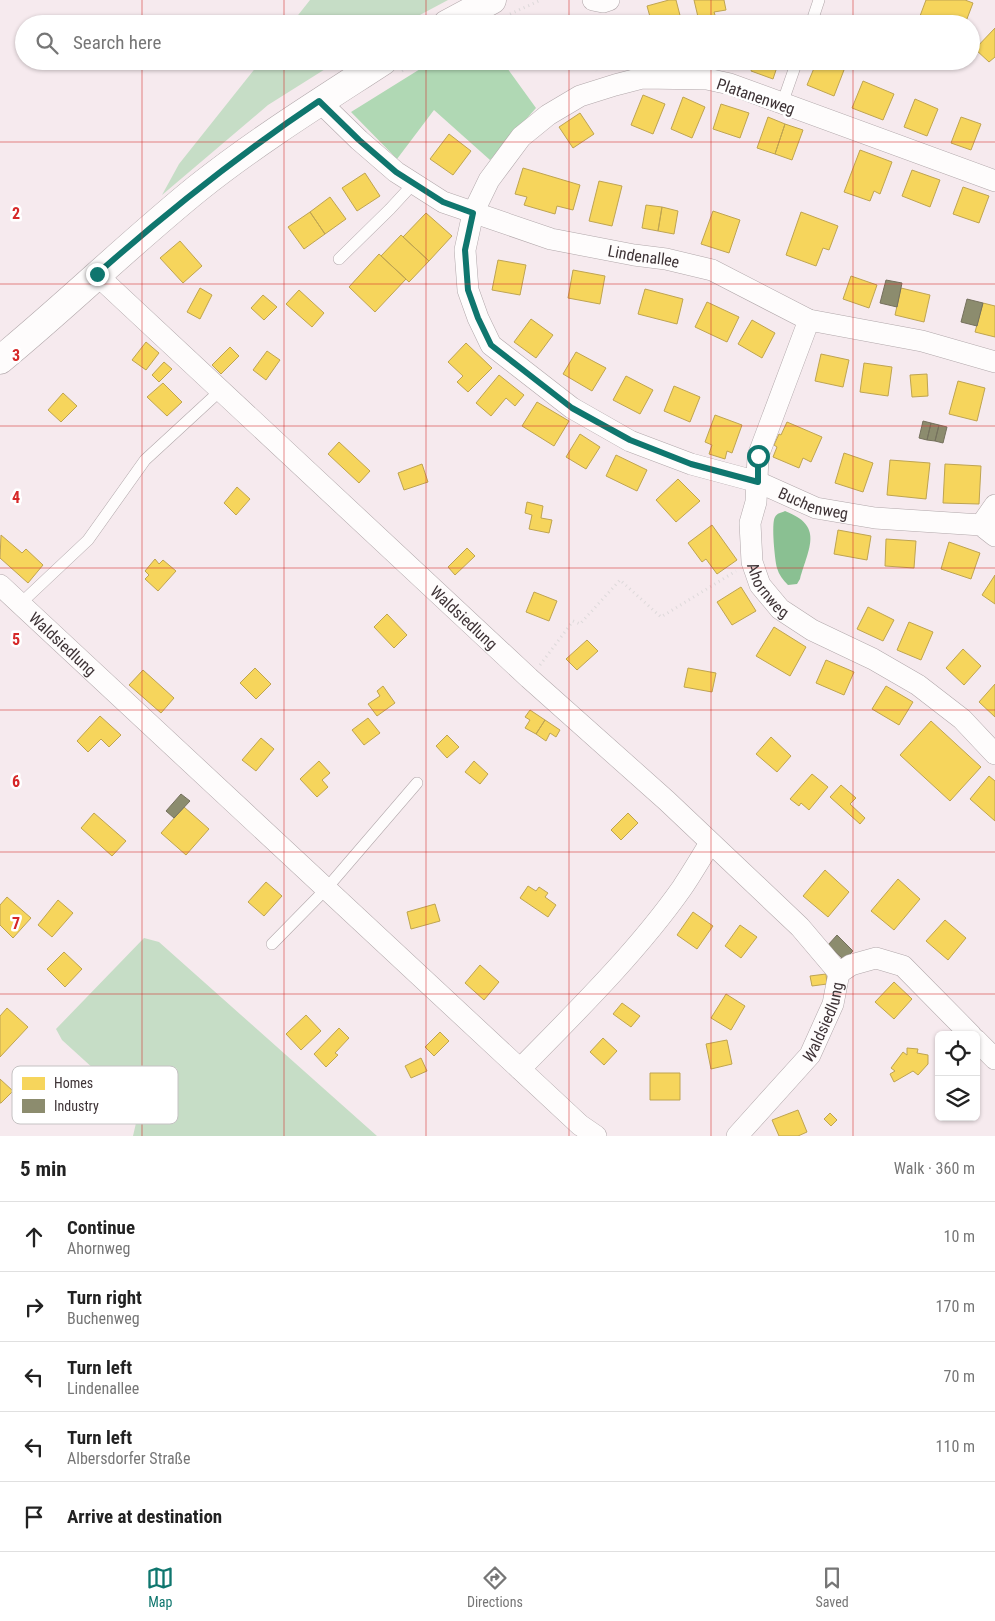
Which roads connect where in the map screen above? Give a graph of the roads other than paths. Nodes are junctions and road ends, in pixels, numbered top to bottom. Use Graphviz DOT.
graph roads {
  1 [pos="593,0"];
  2 [pos="609,0"];
  3 [pos="819,0"];
  4 [pos="499,8"];
  5 [pos="476,15"];
  6 [pos="814,15"];
  7 [pos="369,70"];
  8 [pos="794,70"];
  9 [pos="319,101"];
  10 [pos="782,104"];
  11 [pos="995,181"];
  12 [pos="414,183"];
  13 [pos="473,213"];
  14 [pos="339,259"];
  15 [pos="97,274"];
  16 [pos="809,320"];
  17 [pos="0,360"];
  18 [pos="995,362"];
  19 [pos="221,390"];
  20 [pos="758,482"];
  21 [pos="995,506"];
  22 [pos="988,530"];
  23 [pos="0,585"];
  24 [pos="20,604"];
  25 [pos="995,754"];
  26 [pos="417,783"];
  27 [pos="710,843"];
  28 [pos="326,889"];
  29 [pos="272,944"];
  30 [pos="839,973"];
  31 [pos="967,1031"];
  32 [pos="980,1044"];
  33 [pos="995,1059"];
  34 [pos="520,1069"];
  35 [pos="596,1136"];
  36 [pos="737,1136"];
  1 -- 2 [label="street"];
  3 -- 6 [label="lane"];
  4 -- 5 [label="street"];
  7 -- 9 [label="street"];
  8 -- 10 [label="lane"];
  9 -- 12 [label="street, Lindenallee"];
  9 -- 15 [label="street"];
  10 -- 11 [label="street, Platanenweg"];
  10 -- 13 [label="street, Platanenweg"];
  12 -- 13 [label="street, Lindenallee"];
  12 -- 14 [label="lane"];
  13 -- 16 [label="street, Lindenallee"];
  13 -- 20 [label="street, Buchenweg"];
  15 -- 17 [label="street"];
  15 -- 19 [label="street, Waldsiedlung"];
  16 -- 18 [label="street, Lindenallee"];
  16 -- 20 [label="street, Ahornweg"];
  19 -- 24 [label="lane, Waldsiedlung"];
  19 -- 27 [label="street, Waldsiedlung"];
  20 -- 22 [label="street, Buchenweg"];
  20 -- 25 [label="street, Ahornweg"];
  21 -- 22 [label="street, Buchenweg"];
  23 -- 24 [label="street, Waldsiedlung"];
  24 -- 28 [label="street, Waldsiedlung"];
  26 -- 28 [label="lane"];
  27 -- 30 [label="street, Waldsiedlung"];
  27 -- 34 [label="street"];
  28 -- 29 [label="lane"];
  28 -- 34 [label="street, Waldsiedlung"];
  30 -- 31 [label="street"];
  30 -- 36 [label="street, Waldsiedlung"];
  32 -- 33 [label="street"];
  34 -- 35 [label="street, Waldsiedlung"];
}
